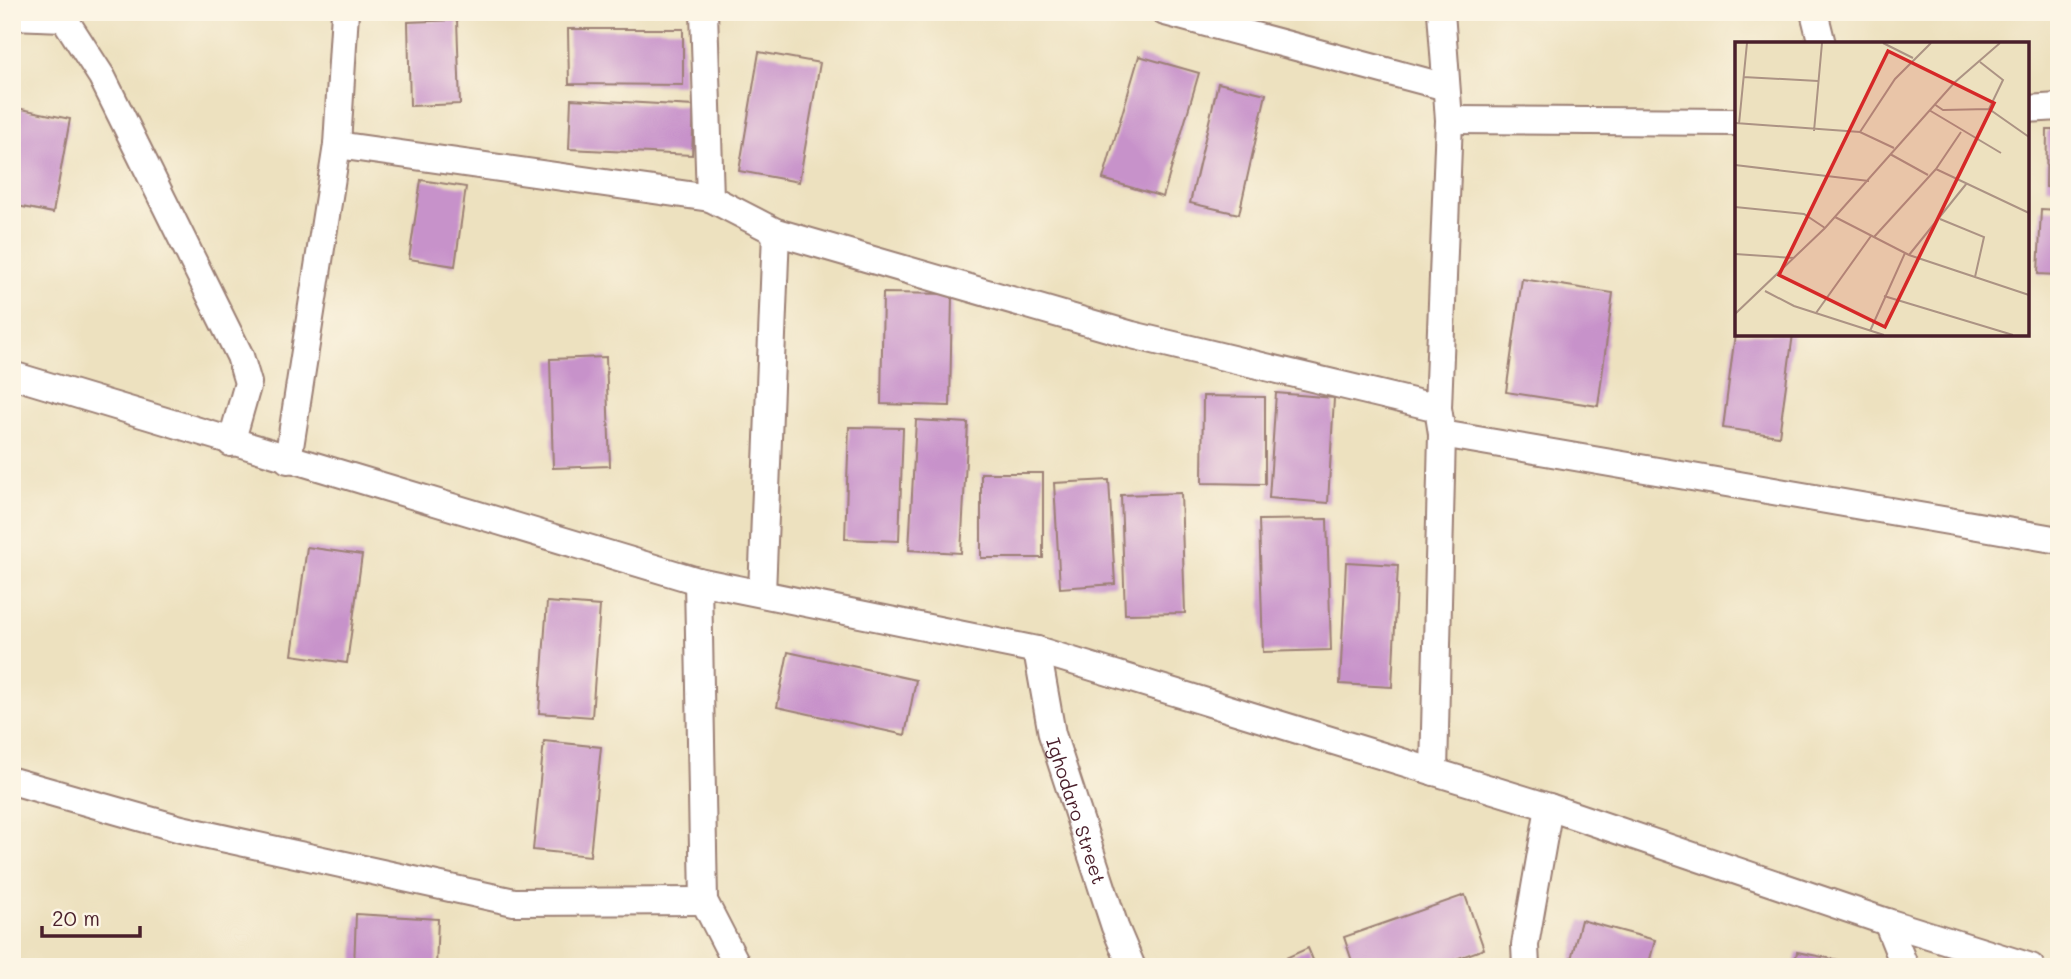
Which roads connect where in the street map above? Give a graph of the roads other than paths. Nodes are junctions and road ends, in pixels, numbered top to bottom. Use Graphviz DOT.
graph roads {
  1 [pos="345,12"];
  2 [pos="704,12"];
  3 [pos="1165,12"];
  4 [pos="1441,12"];
  5 [pos="1814,12"];
  6 [pos="65,15"];
  7 [pos="12,16"];
  8 [pos="1822,42"];
  9 [pos="1446,87"];
  10 [pos="2059,107"];
  11 [pos="2029,109"];
  12 [pos="1448,120"];
  13 [pos="1735,122"];
  14 [pos="337,145"];
  15 [pos="710,198"];
  16 [pos="776,232"];
  17 [pos="12,375"];
  18 [pos="1438,408"];
  19 [pos="1442,435"];
  20 [pos="231,443"];
  21 [pos="288,460"];
  22 [pos="2059,540"];
  23 [pos="698,581"];
  24 [pos="762,593"];
  25 [pos="1037,650"];
  26 [pos="1434,772"];
  27 [pos="12,780"];
  28 [pos="1549,807"];
  29 [pos="704,901"];
  30 [pos="1887,922"];
  31 [pos="738,967"];
  32 [pos="1132,967"];
  33 [pos="1526,967"];
  34 [pos="1905,967"];
  35 [pos="2031,967"];
  1 -- 14 [label="street"];
  2 -- 15 [label="street"];
  3 -- 9 [label="street"];
  4 -- 9 [label="street"];
  5 -- 8 [label="street"];
  6 -- 7 [label="street"];
  6 -- 20 [label="street"];
  9 -- 12 [label="street"];
  10 -- 11 [label="street"];
  12 -- 13 [label="street"];
  12 -- 18 [label="street"];
  14 -- 15 [label="street"];
  14 -- 21 [label="street"];
  15 -- 16 [label="street"];
  16 -- 18 [label="street"];
  16 -- 24 [label="street"];
  17 -- 20 [label="street"];
  18 -- 19 [label="street"];
  19 -- 22 [label="street"];
  19 -- 26 [label="street"];
  20 -- 21 [label="street"];
  21 -- 23 [label="street"];
  23 -- 24 [label="street"];
  23 -- 29 [label="street"];
  24 -- 25 [label="street"];
  25 -- 26 [label="street"];
  25 -- 32 [label="street, Ighodaro Street"];
  26 -- 28 [label="street"];
  27 -- 29 [label="street"];
  28 -- 30 [label="street"];
  28 -- 33 [label="street"];
  29 -- 31 [label="street"];
  30 -- 34 [label="street"];
  30 -- 35 [label="street"];
}
